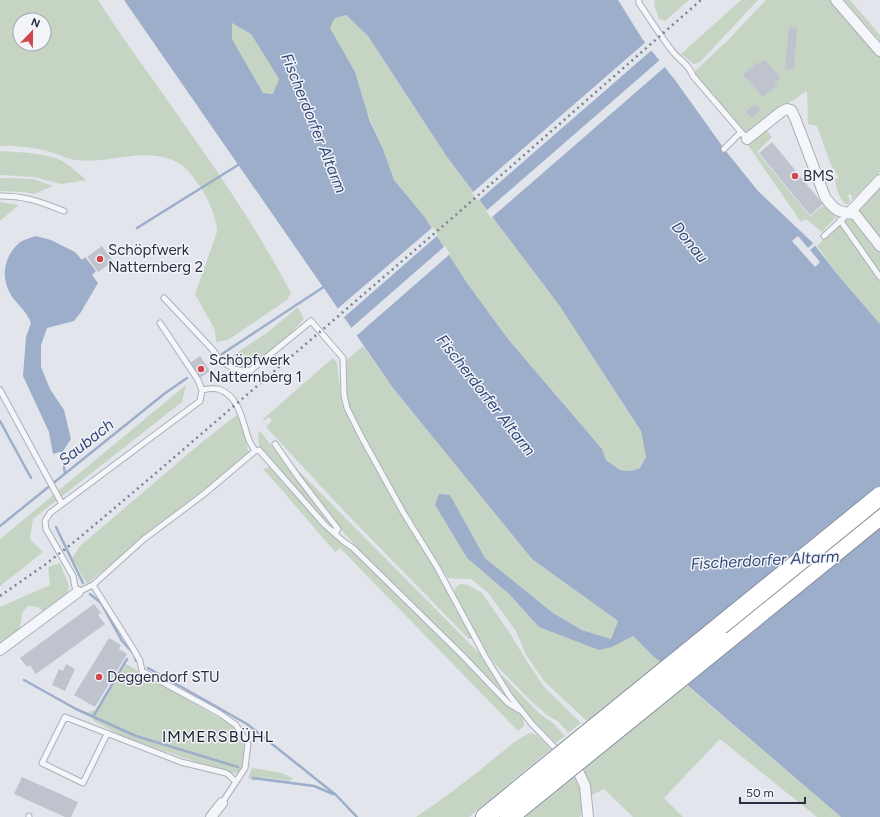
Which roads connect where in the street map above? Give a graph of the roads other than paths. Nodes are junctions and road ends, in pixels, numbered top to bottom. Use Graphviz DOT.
graph roads {
  1 [pos="639,0"];
  2 [pos="836,0"];
  3 [pos="880,51"];
  4 [pos="744,135"];
  5 [pos="724,149"];
  6 [pos="880,180"];
  7 [pos="0,196"];
  8 [pos="64,211"];
  9 [pos="848,213"];
  10 [pos="840,220"];
  11 [pos="824,236"];
  12 [pos="880,246"];
  13 [pos="880,277"];
  14 [pos="164,298"];
  15 [pos="160,323"];
  16 [pos="0,390"];
  17 [pos="202,390"];
  18 [pos="275,444"];
  19 [pos="255,450"];
  20 [pos="880,496"];
  21 [pos="62,504"];
  22 [pos="880,516"];
  23 [pos="333,531"];
  24 [pos="93,585"];
  25 [pos="78,592"];
  26 [pos="0,650"];
  27 [pos="522,712"];
  28 [pos="107,734"];
  29 [pos="565,758"];
  30 [pos="570,763"];
  31 [pos="579,773"];
  32 [pos="545,778"];
  33 [pos="236,782"];
  34 [pos="222,803"];
  35 [pos="211,817"];
  36 [pos="485,817"];
  37 [pos="510,817"];
  38 [pos="588,817"];
  1 -- 4 [label="lane"];
  2 -- 3 [label="street"];
  4 -- 5 [label="lane"];
  4 -- 9 [label="street"];
  6 -- 9 [label="street"];
  7 -- 8 [label="lane"];
  9 -- 10 [label="lane"];
  9 -- 12 [label="street"];
  10 -- 11 [label="lane"];
  10 -- 13 [label="lane"];
  14 -- 27 [label="lane"];
  15 -- 17 [label="lane"];
  16 -- 21 [label="lane"];
  17 -- 19 [label="lane"];
  17 -- 21 [label="lane"];
  18 -- 23 [label="lane"];
  19 -- 23 [label="lane"];
  19 -- 24 [label="lane"];
  20 -- 32 [label="highway, bridge"];
  21 -- 25 [label="lane"];
  22 -- 32 [label="highway, bridge"];
  23 -- 27 [label="lane"];
  24 -- 25 [label="lane"];
  24 -- 33 [label="lane"];
  25 -- 26 [label="street"];
  27 -- 29 [label="lane"];
  28 -- 28 [label="lane"];
  28 -- 33 [label="lane"];
  30 -- 31 [label="lane"];
  31 -- 38 [label="street"];
  32 -- 36 [label="highway"];
  32 -- 37 [label="highway"];
  33 -- 34 [label="lane"];
  34 -- 35 [label="street"];
}
